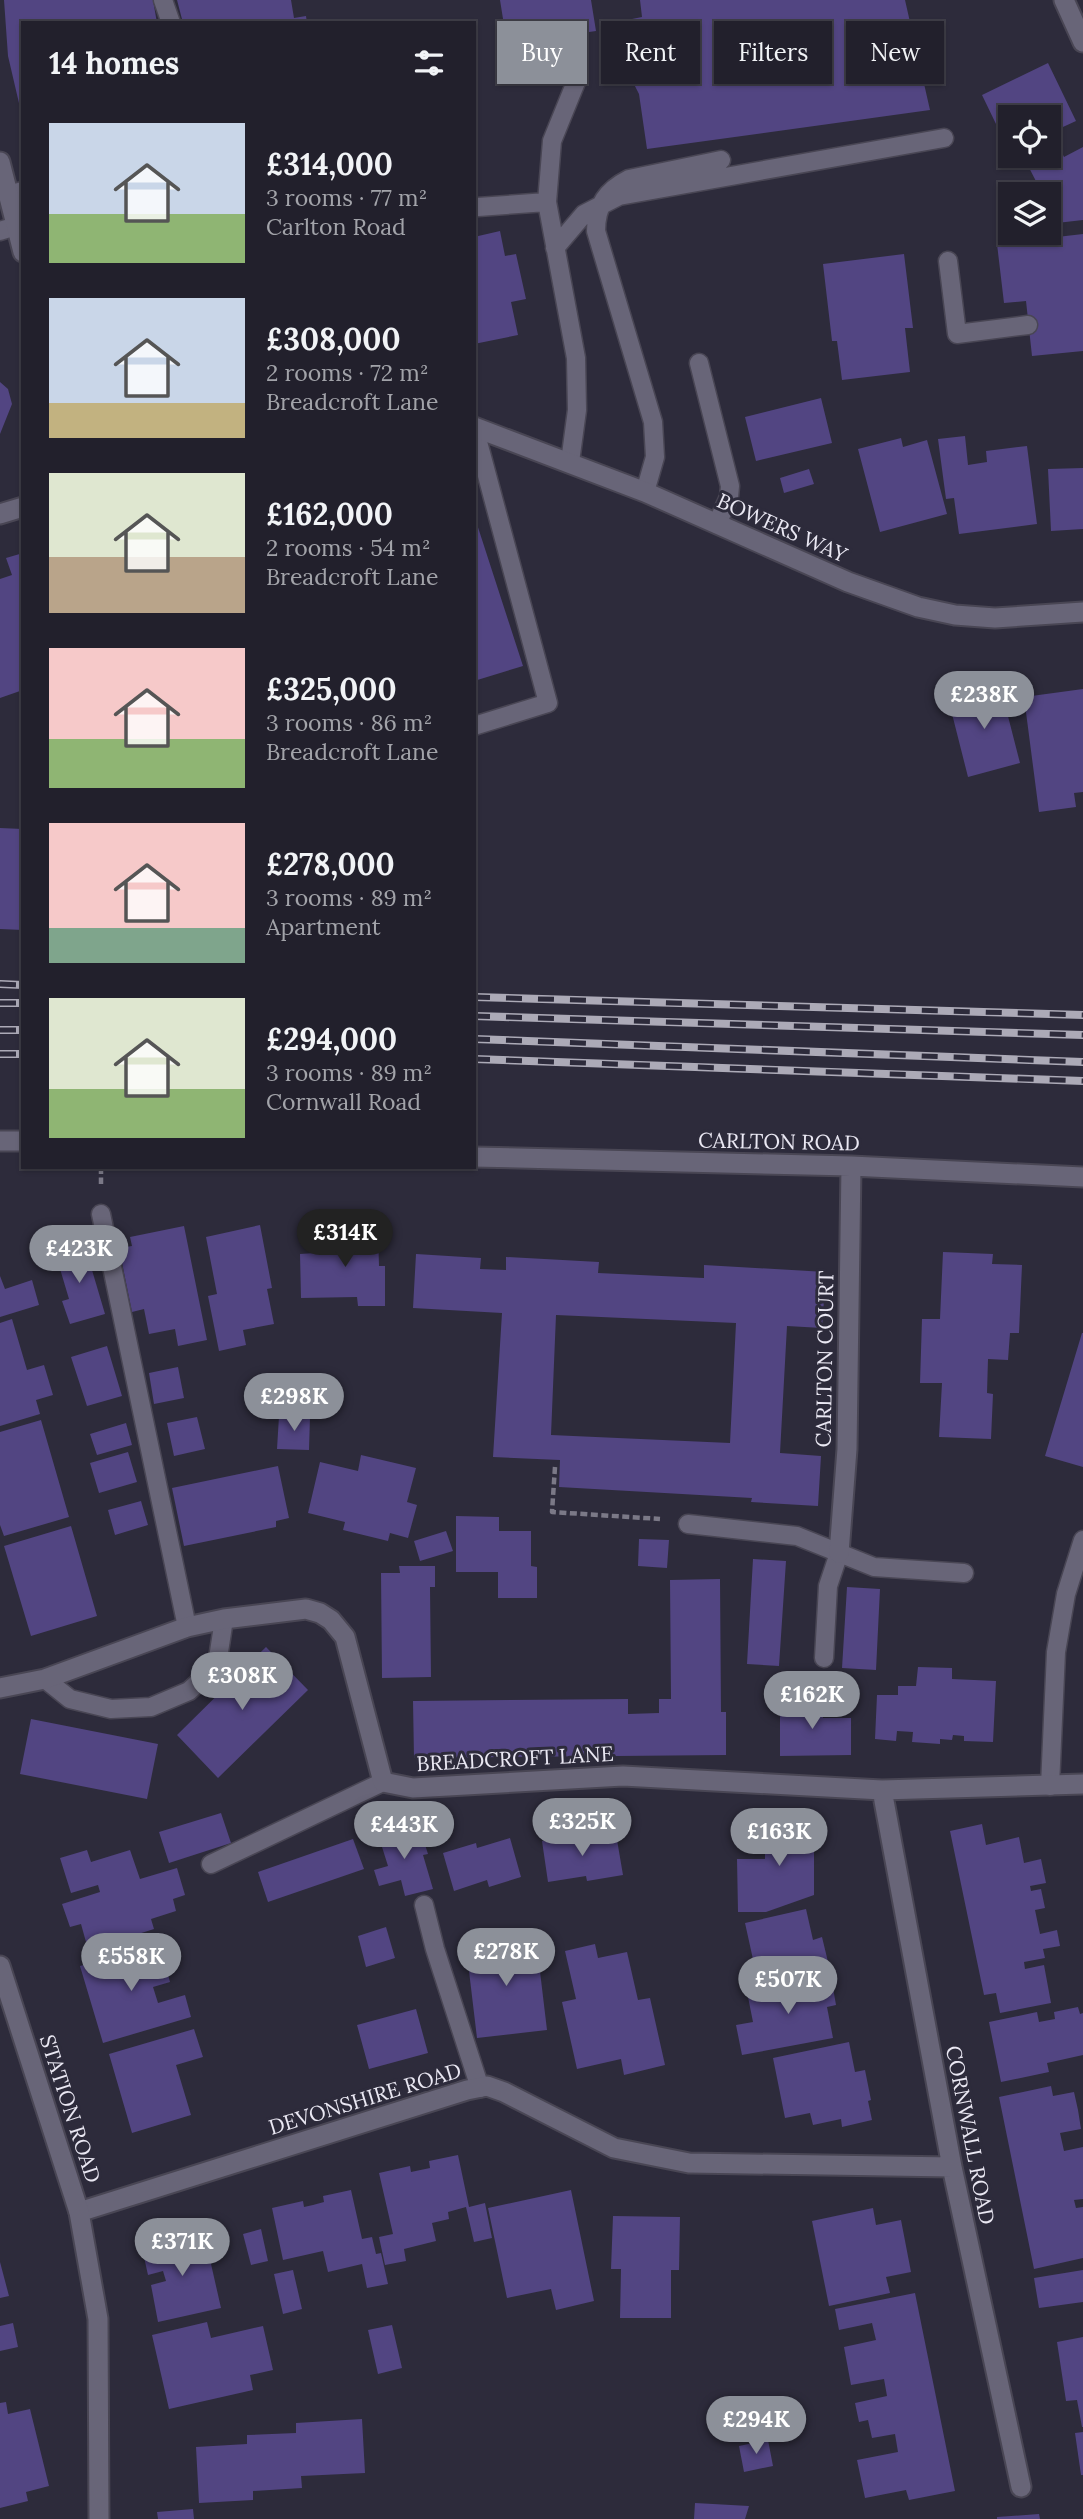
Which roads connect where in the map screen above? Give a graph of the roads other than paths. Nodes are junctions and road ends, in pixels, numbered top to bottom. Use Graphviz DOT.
graph roads {
  1 [pos="163,0"];
  2 [pos="1064,0"];
  3 [pos="170,21"];
  4 [pos="1083,42"];
  5 [pos="575,84"];
  6 [pos="944,138"];
  7 [pos="721,160"];
  8 [pos="0,162"];
  9 [pos="15,193"];
  10 [pos="547,202"];
  11 [pos="478,207"];
  12 [pos="8,228"];
  13 [pos="555,248"];
  14 [pos="21,249"];
  15 [pos="948,261"];
  16 [pos="1028,325"];
  17 [pos="699,363"];
  18 [pos="476,428"];
  19 [pos="476,434"];
  20 [pos="569,462"];
  21 [pos="645,492"];
  22 [pos="21,507"];
  23 [pos="0,514"];
  24 [pos="717,524"];
  25 [pos="1083,612"];
  26 [pos="476,725"];
  27 [pos="0,1141"];
  28 [pos="21,1141"];
  29 [pos="476,1157"];
  30 [pos="851,1166"];
  31 [pos="1083,1177"];
  32 [pos="101,1214"];
  33 [pos="688,1524"];
  34 [pos="1083,1540"];
  35 [pos="839,1553"];
  36 [pos="964,1573"];
  37 [pos="224,1619"];
  38 [pos="187,1627"];
  39 [pos="824,1658"];
  40 [pos="45,1679"];
  41 [pos="0,1688"];
  42 [pos="383,1782"];
  43 [pos="1083,1784"];
  44 [pos="1050,1786"];
  45 [pos="882,1790"];
  46 [pos="211,1864"];
  47 [pos="424,1905"];
  48 [pos="0,1966"];
  49 [pos="480,2088"];
  50 [pos="952,2167"];
  51 [pos="79,2212"];
  52 [pos="1021,2487"];
  53 [pos="99,2519"];
  1 -- 3 [label="lane"];
  2 -- 4 [label="street"];
  5 -- 10 [label="lane"];
  6 -- 13 [label="lane"];
  7 -- 21 [label="lane"];
  8 -- 9 [label="street"];
  9 -- 12 [label="street"];
  10 -- 11 [label="lane"];
  10 -- 13 [label="lane"];
  12 -- 14 [label="street"];
  13 -- 20 [label="lane"];
  15 -- 16 [label="lane"];
  17 -- 24 [label="lane"];
  18 -- 20 [label="street, BOWERS WAY"];
  19 -- 26 [label="lane"];
  20 -- 21 [label="street, BOWERS WAY"];
  21 -- 24 [label="street, BOWERS WAY"];
  22 -- 23 [label="street"];
  24 -- 25 [label="street, BOWERS WAY"];
  27 -- 28 [label="street"];
  29 -- 30 [label="street, CARLTON ROAD"];
  30 -- 31 [label="street, CARLTON ROAD"];
  30 -- 35 [label="street, CARLTON COURT"];
  32 -- 38 [label="lane"];
  33 -- 35 [label="lane"];
  34 -- 44 [label="lane"];
  35 -- 36 [label="lane"];
  35 -- 39 [label="lane"];
  37 -- 38 [label="street"];
  37 -- 40 [label="lane"];
  37 -- 42 [label="street"];
  38 -- 40 [label="street"];
  40 -- 41 [label="street"];
  42 -- 45 [label="street, BREADCROFT LANE"];
  42 -- 46 [label="lane"];
  43 -- 44 [label="street, BREADCROFT LANE"];
  44 -- 45 [label="street, BREADCROFT LANE"];
  45 -- 50 [label="street, CORNWALL ROAD"];
  47 -- 49 [label="lane"];
  48 -- 51 [label="street, STATION ROAD"];
  49 -- 50 [label="street, DEVONSHIRE ROAD"];
  49 -- 51 [label="street, DEVONSHIRE ROAD"];
  50 -- 52 [label="street, CORNWALL ROAD"];
  51 -- 53 [label="street, STATION ROAD"];
}
